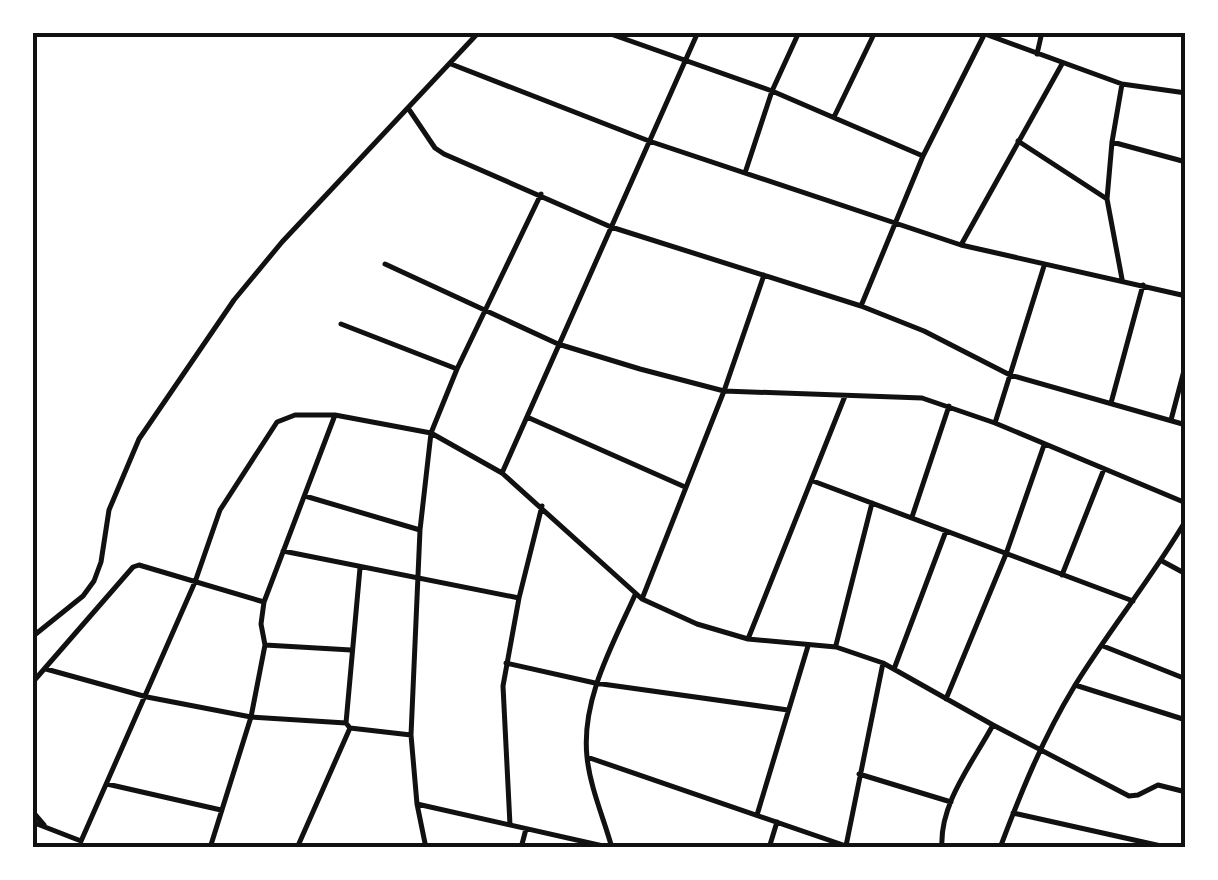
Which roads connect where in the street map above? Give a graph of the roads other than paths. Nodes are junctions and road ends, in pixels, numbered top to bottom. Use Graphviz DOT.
graph roads {
  1 [pos="479,32"];
  2 [pos="605,32"];
  3 [pos="698,32"];
  4 [pos="799,32"];
  5 [pos="875,32"];
  6 [pos="1042,32"];
  7 [pos="984,33"];
  8 [pos="1037,54"];
  9 [pos="685,62"];
  10 [pos="451,64"];
  11 [pos="1062,64"];
  12 [pos="1122,84"];
  13 [pos="772,92"];
  14 [pos="1186,93"];
  15 [pos="408,108"];
  16 [pos="834,117"];
  17 [pos="650,142"];
  18 [pos="1018,142"];
  19 [pos="1112,142"];
  20 [pos="923,156"];
  21 [pos="1186,162"];
  22 [pos="745,173"];
  23 [pos="541,194"];
  24 [pos="1107,200"];
  25 [pos="896,224"];
  26 [pos="612,227"];
  27 [pos="961,245"];
  28 [pos="385,264"];
  29 [pos="1044,266"];
  30 [pos="1186,267"];
  31 [pos="764,275"];
  32 [pos="1122,280"];
  33 [pos="1143,285"];
  34 [pos="1184,295"];
  35 [pos="861,306"];
  36 [pos="484,312"];
  37 [pos="342,324"];
  38 [pos="558,344"];
  39 [pos="1186,363"];
  40 [pos="457,369"];
  41 [pos="1010,374"];
  42 [pos="724,391"];
  43 [pos="845,396"];
  44 [pos="1111,403"];
  45 [pos="949,406"];
  46 [pos="335,415"];
  47 [pos="527,418"];
  48 [pos="1171,420"];
  49 [pos="995,423"];
  50 [pos="1186,425"];
  51 [pos="431,433"];
  52 [pos="1044,444"];
  53 [pos="1104,469"];
  54 [pos="502,472"];
  55 [pos="812,482"];
  56 [pos="685,487"];
  57 [pos="305,496"];
  58 [pos="872,503"];
  59 [pos="1186,504"];
  60 [pos="542,506"];
  61 [pos="912,518"];
  62 [pos="1186,520"];
  63 [pos="420,530"];
  64 [pos="946,530"];
  65 [pos="283,550"];
  66 [pos="1006,554"];
  67 [pos="1162,561"];
  68 [pos="360,568"];
  69 [pos="1186,574"];
  70 [pos="1062,576"];
  71 [pos="419,578"];
  72 [pos="195,582"];
  73 [pos="638,597"];
  74 [pos="519,598"];
  75 [pos="264,602"];
  76 [pos="1134,602"];
  77 [pos="32,637"];
  78 [pos="748,639"];
  79 [pos="265,645"];
  80 [pos="808,646"];
  81 [pos="836,646"];
  82 [pos="1103,646"];
  83 [pos="351,650"];
  84 [pos="884,663"];
  85 [pos="506,664"];
  86 [pos="46,669"];
  87 [pos="894,669"];
  88 [pos="1186,679"];
  89 [pos="595,682"];
  90 [pos="32,683"];
  91 [pos="1075,685"];
  92 [pos="147,697"];
  93 [pos="946,698"];
  94 [pos="788,710"];
  95 [pos="251,717"];
  96 [pos="1186,720"];
  97 [pos="348,725"];
  98 [pos="993,725"];
  99 [pos="411,735"];
  100 [pos="1040,750"];
  101 [pos="587,758"];
  102 [pos="859,774"];
  103 [pos="107,784"];
  104 [pos="1186,792"];
  105 [pos="950,802"];
  106 [pos="417,804"];
  107 [pos="221,810"];
  108 [pos="32,811"];
  109 [pos="1013,813"];
  110 [pos="758,815"];
  111 [pos="32,822"];
  112 [pos="777,822"];
  113 [pos="510,825"];
  114 [pos="46,827"];
  115 [pos="526,829"];
  116 [pos="1186,839"];
  117 [pos="80,844"];
  118 [pos="846,847"];
  119 [pos="210,848"];
  120 [pos="297,848"];
  121 [pos="426,848"];
  122 [pos="522,848"];
  123 [pos="612,848"];
  124 [pos="769,848"];
  125 [pos="942,848"];
  126 [pos="1000,848"];
  127 [pos="1170,848"];
  128 [pos="1183,848"];
  1 -- 10 [label="street"];
  2 -- 9 [label="street"];
  3 -- 9 [label="street"];
  4 -- 13 [label="street"];
  5 -- 16 [label="street"];
  6 -- 8 [label="street"];
  7 -- 8 [label="street"];
  7 -- 20 [label="street"];
  8 -- 11 [label="street"];
  9 -- 13 [label="street"];
  9 -- 17 [label="street"];
  10 -- 15 [label="street"];
  10 -- 17 [label="street"];
  11 -- 12 [label="street"];
  11 -- 18 [label="street"];
  12 -- 14 [label="street"];
  12 -- 19 [label="street"];
  13 -- 16 [label="street"];
  13 -- 22 [label="street"];
  15 -- 23 [label="street"];
  15 -- 77 [label="street"];
  16 -- 20 [label="street"];
  17 -- 22 [label="street"];
  17 -- 26 [label="street"];
  18 -- 24 [label="street"];
  18 -- 27 [label="street"];
  19 -- 21 [label="street"];
  19 -- 24 [label="street"];
  20 -- 25 [label="street"];
  22 -- 25 [label="street"];
  23 -- 26 [label="street"];
  23 -- 36 [label="street"];
  24 -- 32 [label="street"];
  25 -- 27 [label="street"];
  25 -- 35 [label="street"];
  26 -- 31 [label="street"];
  26 -- 38 [label="street"];
  27 -- 29 [label="street"];
  28 -- 36 [label="street"];
  29 -- 32 [label="street"];
  29 -- 41 [label="street"];
  30 -- 34 [label="street"];
  31 -- 35 [label="street"];
  31 -- 42 [label="street"];
  32 -- 33 [label="street"];
  33 -- 34 [label="street"];
  33 -- 44 [label="street"];
  35 -- 41 [label="street"];
  36 -- 38 [label="street"];
  36 -- 40 [label="street"];
  37 -- 40 [label="street"];
  38 -- 42 [label="street"];
  38 -- 47 [label="street"];
  39 -- 48 [label="street"];
  40 -- 51 [label="street"];
  41 -- 44 [label="street"];
  41 -- 49 [label="street"];
  42 -- 43 [label="street"];
  42 -- 56 [label="street"];
  43 -- 45 [label="street"];
  43 -- 55 [label="street"];
  44 -- 48 [label="street"];
  45 -- 49 [label="street"];
  45 -- 61 [label="street"];
  46 -- 51 [label="street"];
  46 -- 57 [label="street"];
  46 -- 72 [label="street"];
  47 -- 54 [label="street"];
  47 -- 56 [label="street"];
  48 -- 50 [label="street"];
  49 -- 52 [label="street"];
  51 -- 54 [label="street"];
  51 -- 63 [label="street"];
  52 -- 53 [label="street"];
  52 -- 66 [label="street"];
  53 -- 59 [label="street"];
  53 -- 70 [label="street"];
  54 -- 60 [label="street"];
  55 -- 58 [label="street"];
  55 -- 78 [label="street"];
  56 -- 73 [label="street"];
  57 -- 63 [label="street"];
  57 -- 65 [label="street"];
  58 -- 61 [label="street"];
  58 -- 81 [label="street"];
  60 -- 73 [label="street"];
  60 -- 74 [label="street"];
  61 -- 64 [label="street"];
  62 -- 67 [label="street"];
  63 -- 71 [label="street"];
  64 -- 66 [label="street"];
  64 -- 87 [label="street"];
  65 -- 68 [label="street"];
  65 -- 75 [label="street"];
  66 -- 70 [label="street"];
  66 -- 93 [label="street"];
  67 -- 69 [label="street"];
  67 -- 76 [label="street"];
  68 -- 71 [label="street"];
  68 -- 83 [label="street"];
  70 -- 76 [label="street"];
  71 -- 74 [label="street"];
  71 -- 99 [label="street"];
  72 -- 75 [label="street"];
  72 -- 86 [label="street"];
  72 -- 92 [label="street"];
  73 -- 78 [label="street"];
  73 -- 89 [label="street"];
  74 -- 85 [label="street"];
  75 -- 79 [label="street"];
  76 -- 82 [label="street"];
  78 -- 80 [label="street"];
  79 -- 83 [label="street"];
  79 -- 95 [label="street"];
  80 -- 81 [label="street"];
  80 -- 94 [label="street"];
  81 -- 84 [label="street"];
  82 -- 88 [label="street"];
  82 -- 91 [label="street"];
  83 -- 97 [label="street"];
  84 -- 87 [label="street"];
  84 -- 102 [label="street"];
  85 -- 89 [label="street"];
  85 -- 113 [label="street"];
  86 -- 90 [label="street"];
  86 -- 92 [label="street"];
  87 -- 93 [label="street"];
  89 -- 94 [label="street"];
  89 -- 101 [label="street"];
  91 -- 96 [label="street"];
  91 -- 100 [label="street"];
  92 -- 95 [label="street"];
  92 -- 103 [label="street"];
  93 -- 98 [label="street"];
  94 -- 110 [label="street"];
  95 -- 97 [label="street"];
  95 -- 107 [label="street"];
  97 -- 99 [label="street"];
  97 -- 120 [label="street"];
  98 -- 100 [label="street"];
  98 -- 105 [label="street"];
  99 -- 106 [label="street"];
  100 -- 104 [label="street"];
  100 -- 109 [label="street"];
  101 -- 110 [label="street"];
  101 -- 123 [label="street"];
  102 -- 105 [label="street"];
  102 -- 118 [label="street"];
  103 -- 107 [label="street"];
  103 -- 117 [label="street"];
  105 -- 125 [label="street"];
  106 -- 113 [label="street"];
  106 -- 121 [label="street"];
  107 -- 119 [label="street"];
  108 -- 114 [label="street"];
  109 -- 126 [label="street"];
  109 -- 127 [label="street"];
  110 -- 112 [label="street"];
  111 -- 114 [label="street"];
  112 -- 118 [label="street"];
  112 -- 124 [label="street"];
  113 -- 115 [label="street"];
  114 -- 117 [label="street"];
  115 -- 122 [label="street"];
  115 -- 123 [label="street"];
  116 -- 128 [label="street"];
}
